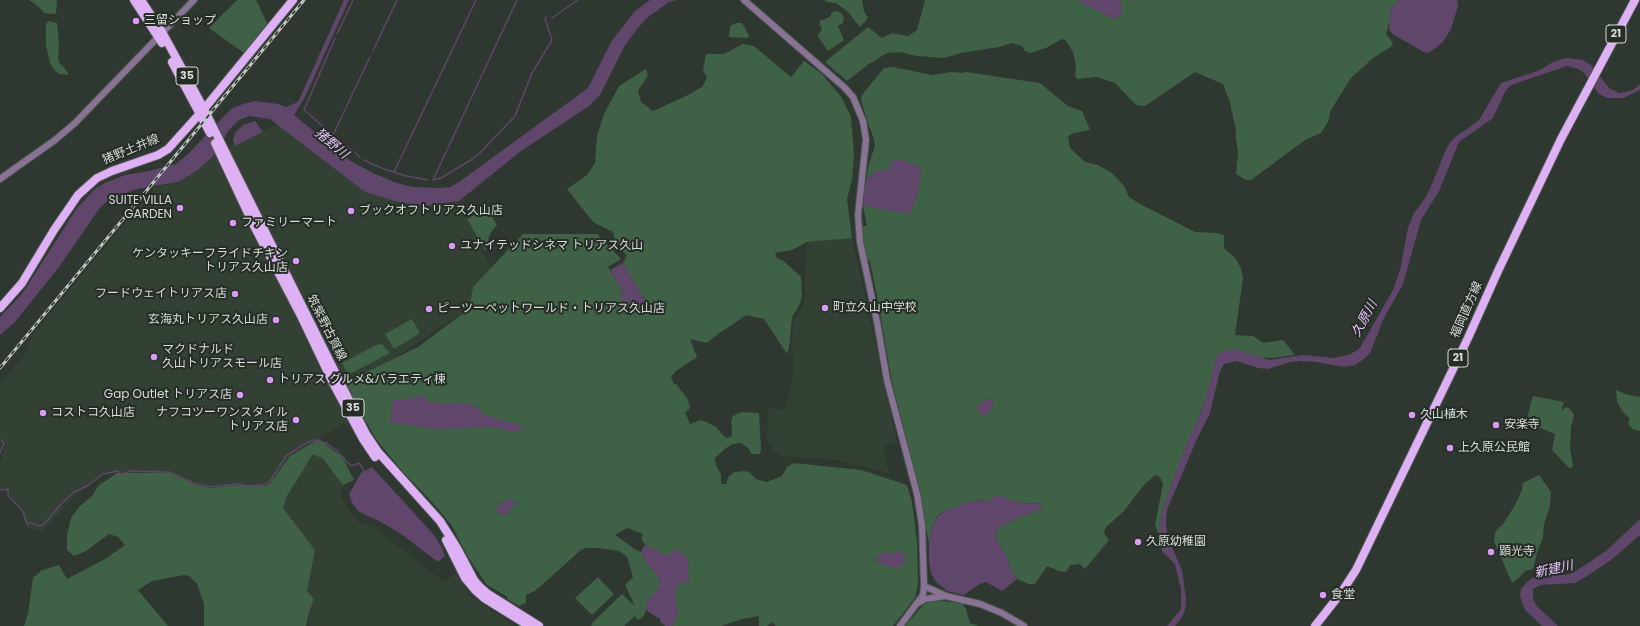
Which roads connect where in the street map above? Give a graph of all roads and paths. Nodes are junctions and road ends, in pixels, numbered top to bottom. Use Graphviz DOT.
graph roads {
  1 [pos="134,0"];
  2 [pos="141,0"];
  3 [pos="194,0"];
  4 [pos="293,0"];
  5 [pos="744,0"];
  6 [pos="1635,0"];
  7 [pos="160,35"];
  8 [pos="202,111"];
  9 [pos="220,148"];
  10 [pos="0,179"];
  11 [pos="0,308"];
  12 [pos="924,586"];
  13 [pos="946,596"];
  14 [pos="918,603"];
  15 [pos="529,626"];
  16 [pos="539,626"];
  17 [pos="900,626"];
  18 [pos="1024,626"];
  19 [pos="1315,626"];
  1 -- 7 [label="main road, 筑紫野古賀線 / 35"];
  2 -- 7 [label="main road, 筑紫野古賀線 / 35"];
  3 -- 7 [label="street"];
  4 -- 8 [label="main road, 猪野土井線"];
  5 -- 12 [label="street"];
  6 -- 19 [label="main road, 福岡直方線 / 21"];
  7 -- 8 [label="main road, 筑紫野古賀線 / 35"];
  7 -- 10 [label="street"];
  8 -- 9 [label="main road, 筑紫野古賀線 / 35"];
  8 -- 11 [label="main road, 猪野土井線"];
  9 -- 15 [label="main road, 筑紫野古賀線 / 35"];
  9 -- 16 [label="main road, 筑紫野古賀線 / 35"];
  12 -- 13 [label="street"];
  12 -- 14 [label="street"];
  13 -- 14 [label="street"];
  13 -- 18 [label="street"];
  14 -- 17 [label="street"];
}
